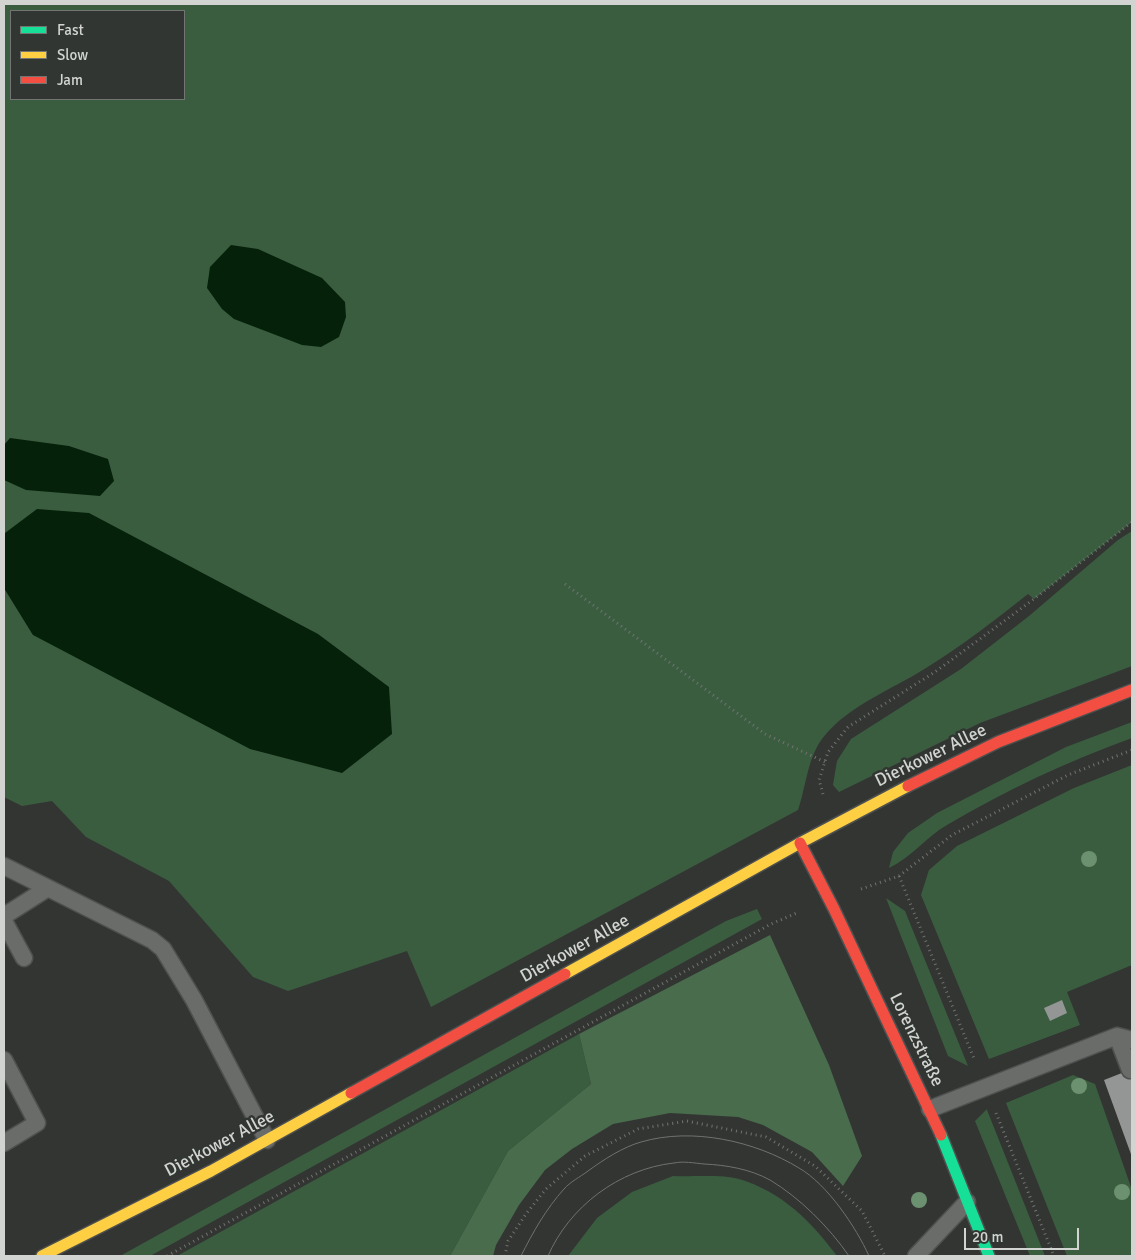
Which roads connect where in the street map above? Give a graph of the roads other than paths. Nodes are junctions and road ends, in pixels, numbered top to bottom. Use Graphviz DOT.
graph roads {
  1 [pos="1132,690"];
  2 [pos="800,843"];
  3 [pos="4,866"];
  4 [pos="48,888"];
  5 [pos="4,916"];
  6 [pos="4,921"];
  7 [pos="24,958"];
  8 [pos="1125,1038"];
  9 [pos="4,1060"];
  10 [pos="1130,1070"];
  11 [pos="930,1109"];
  12 [pos="267,1140"];
  13 [pos="4,1142"];
  14 [pos="967,1202"];
  15 [pos="42,1256"];
  16 [pos="916,1256"];
  17 [pos="989,1256"];
  1 -- 2 [label="main road, Dierkower Allee"];
  2 -- 11 [label="main road, Lorenzstraße"];
  2 -- 12 [label="main road, Dierkower Allee"];
  3 -- 4 [label="lane"];
  4 -- 5 [label="lane"];
  4 -- 12 [label="lane"];
  6 -- 7 [label="lane"];
  8 -- 10 [label="lane"];
  8 -- 11 [label="lane"];
  9 -- 13 [label="lane"];
  11 -- 14 [label="main road, Lorenzstraße"];
  12 -- 15 [label="main road, Dierkower Allee"];
  14 -- 16 [label="lane"];
  14 -- 17 [label="main road, Lorenzstraße"];
}
